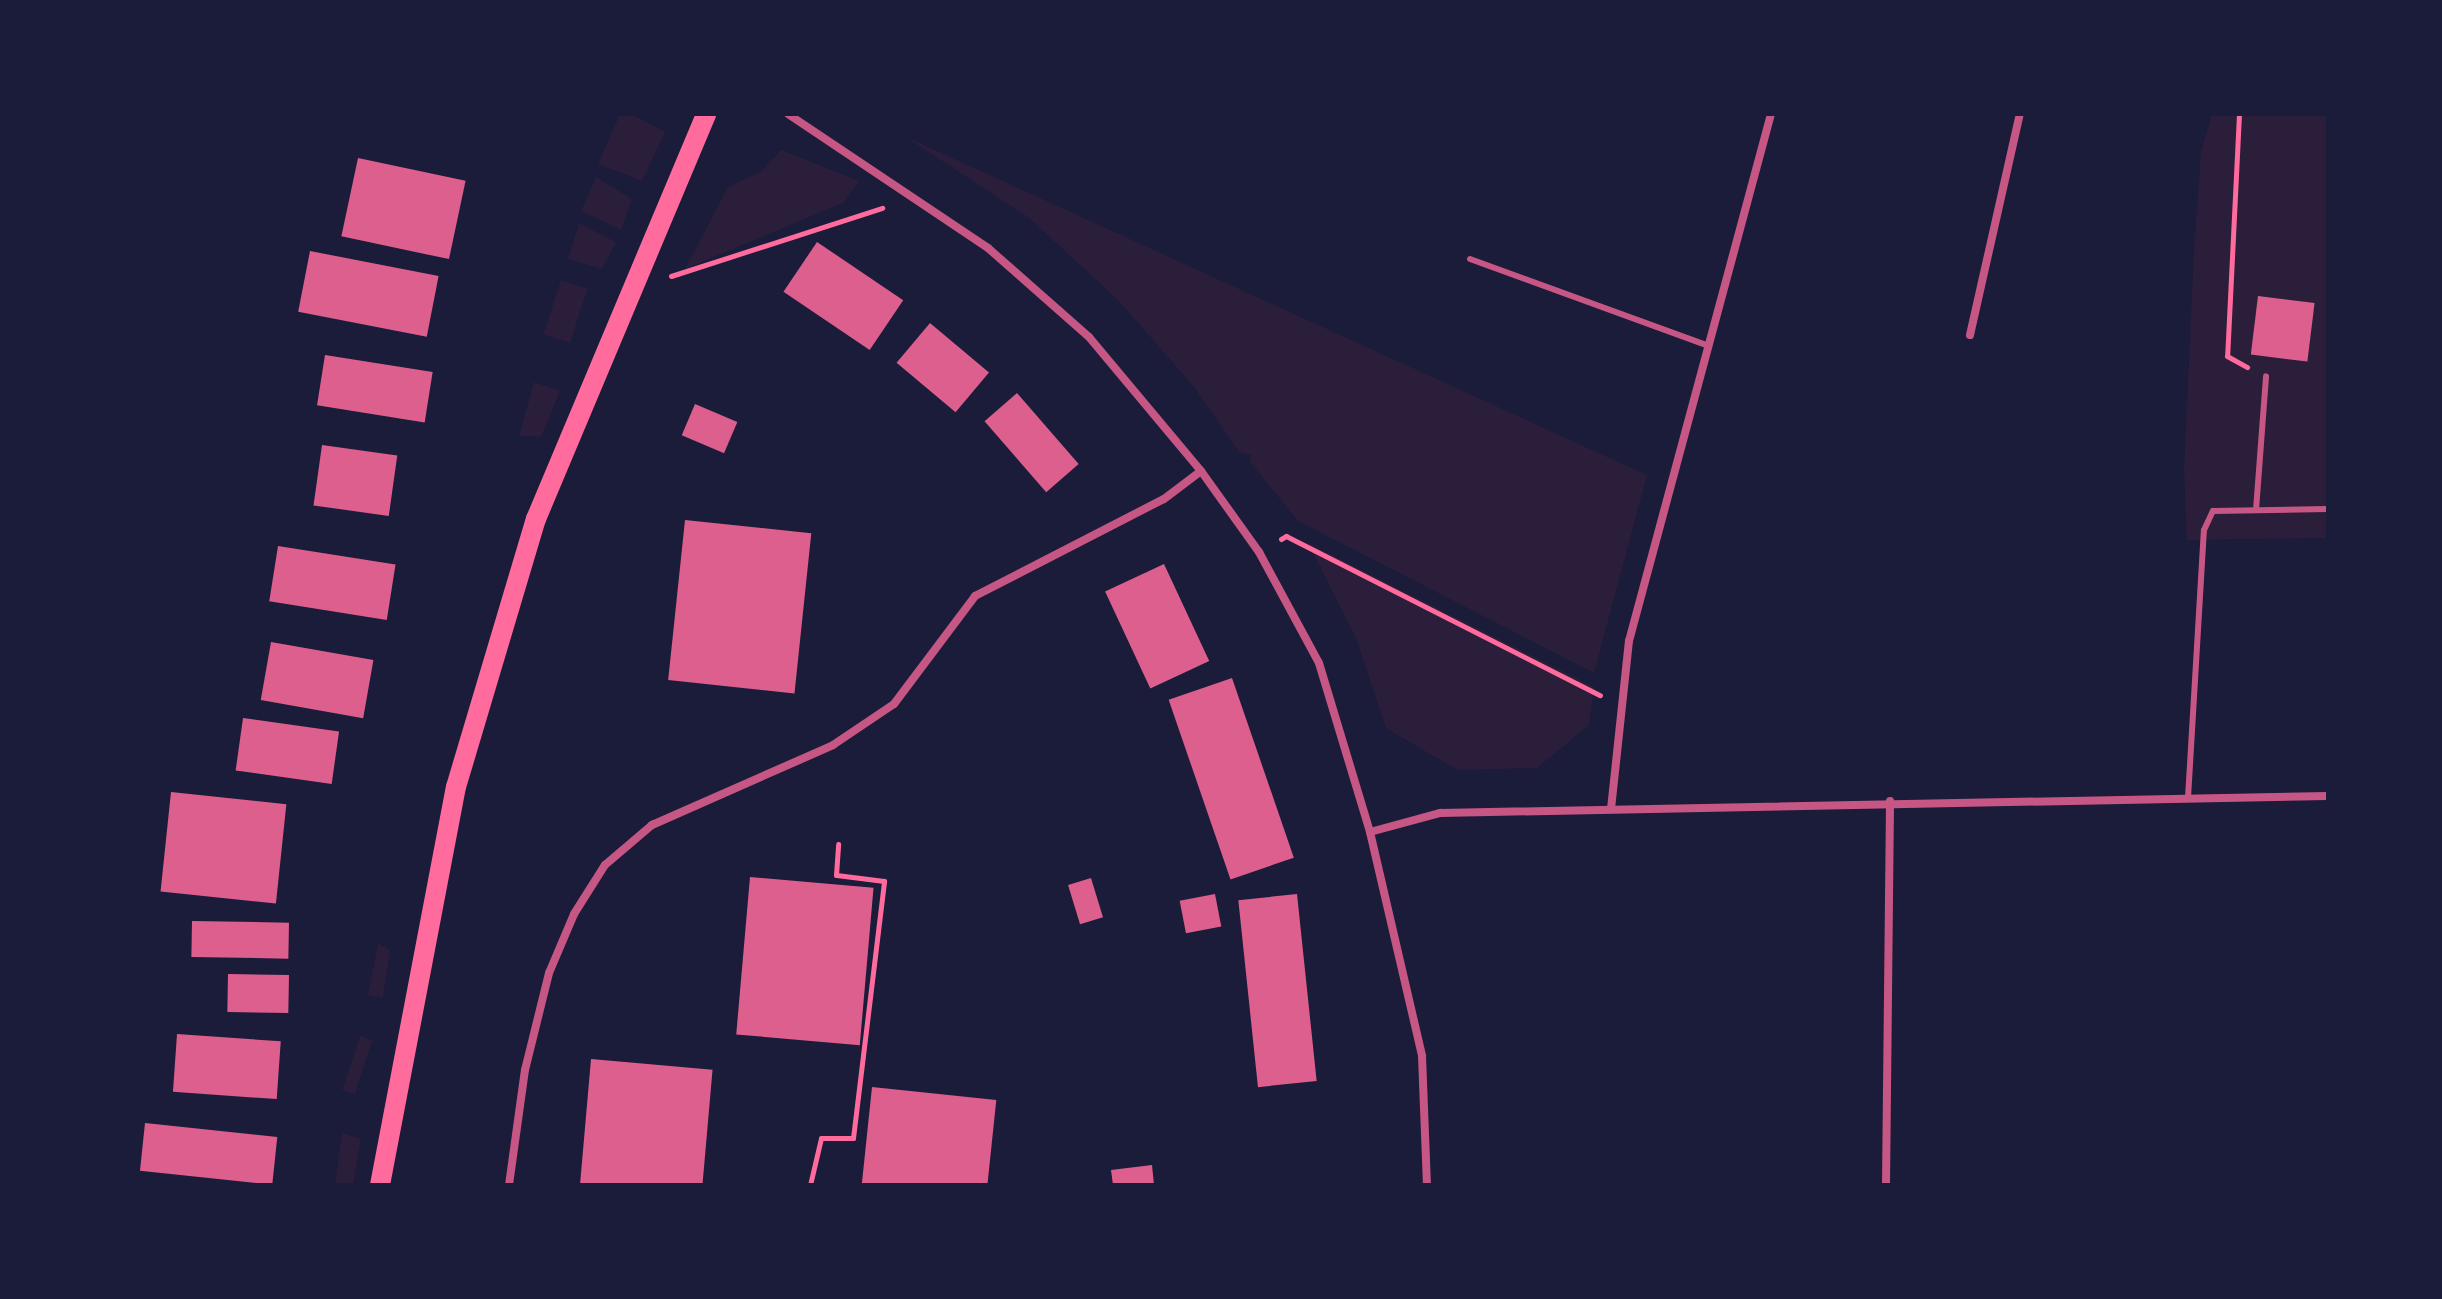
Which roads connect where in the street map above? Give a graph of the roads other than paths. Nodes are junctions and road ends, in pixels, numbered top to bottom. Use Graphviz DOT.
graph roads {
  1 [pos="706,114"];
  2 [pos="788,114"];
  3 [pos="1771,114"];
  4 [pos="2020,114"];
  5 [pos="1470,259"];
  6 [pos="1970,335"];
  7 [pos="1709,346"];
  8 [pos="2266,376"];
  9 [pos="1201,471"];
  10 [pos="2328,509"];
  11 [pos="2256,510"];
  12 [pos="2328,796"];
  13 [pos="2188,798"];
  14 [pos="1890,801"];
  15 [pos="1611,809"];
  16 [pos="1370,832"];
  17 [pos="380,1185"];
  18 [pos="509,1185"];
  19 [pos="1427,1185"];
  20 [pos="1886,1185"];
  1 -- 17 [label="main road"];
  2 -- 9 [label="street"];
  3 -- 7 [label="street"];
  4 -- 6 [label="street"];
  5 -- 7 [label="lane"];
  7 -- 15 [label="street"];
  8 -- 11 [label="lane"];
  9 -- 16 [label="street"];
  9 -- 18 [label="street"];
  10 -- 11 [label="lane"];
  11 -- 13 [label="lane"];
  12 -- 13 [label="street"];
  13 -- 14 [label="street"];
  14 -- 15 [label="street"];
  14 -- 20 [label="street"];
  15 -- 16 [label="street"];
  16 -- 19 [label="street"];
}
